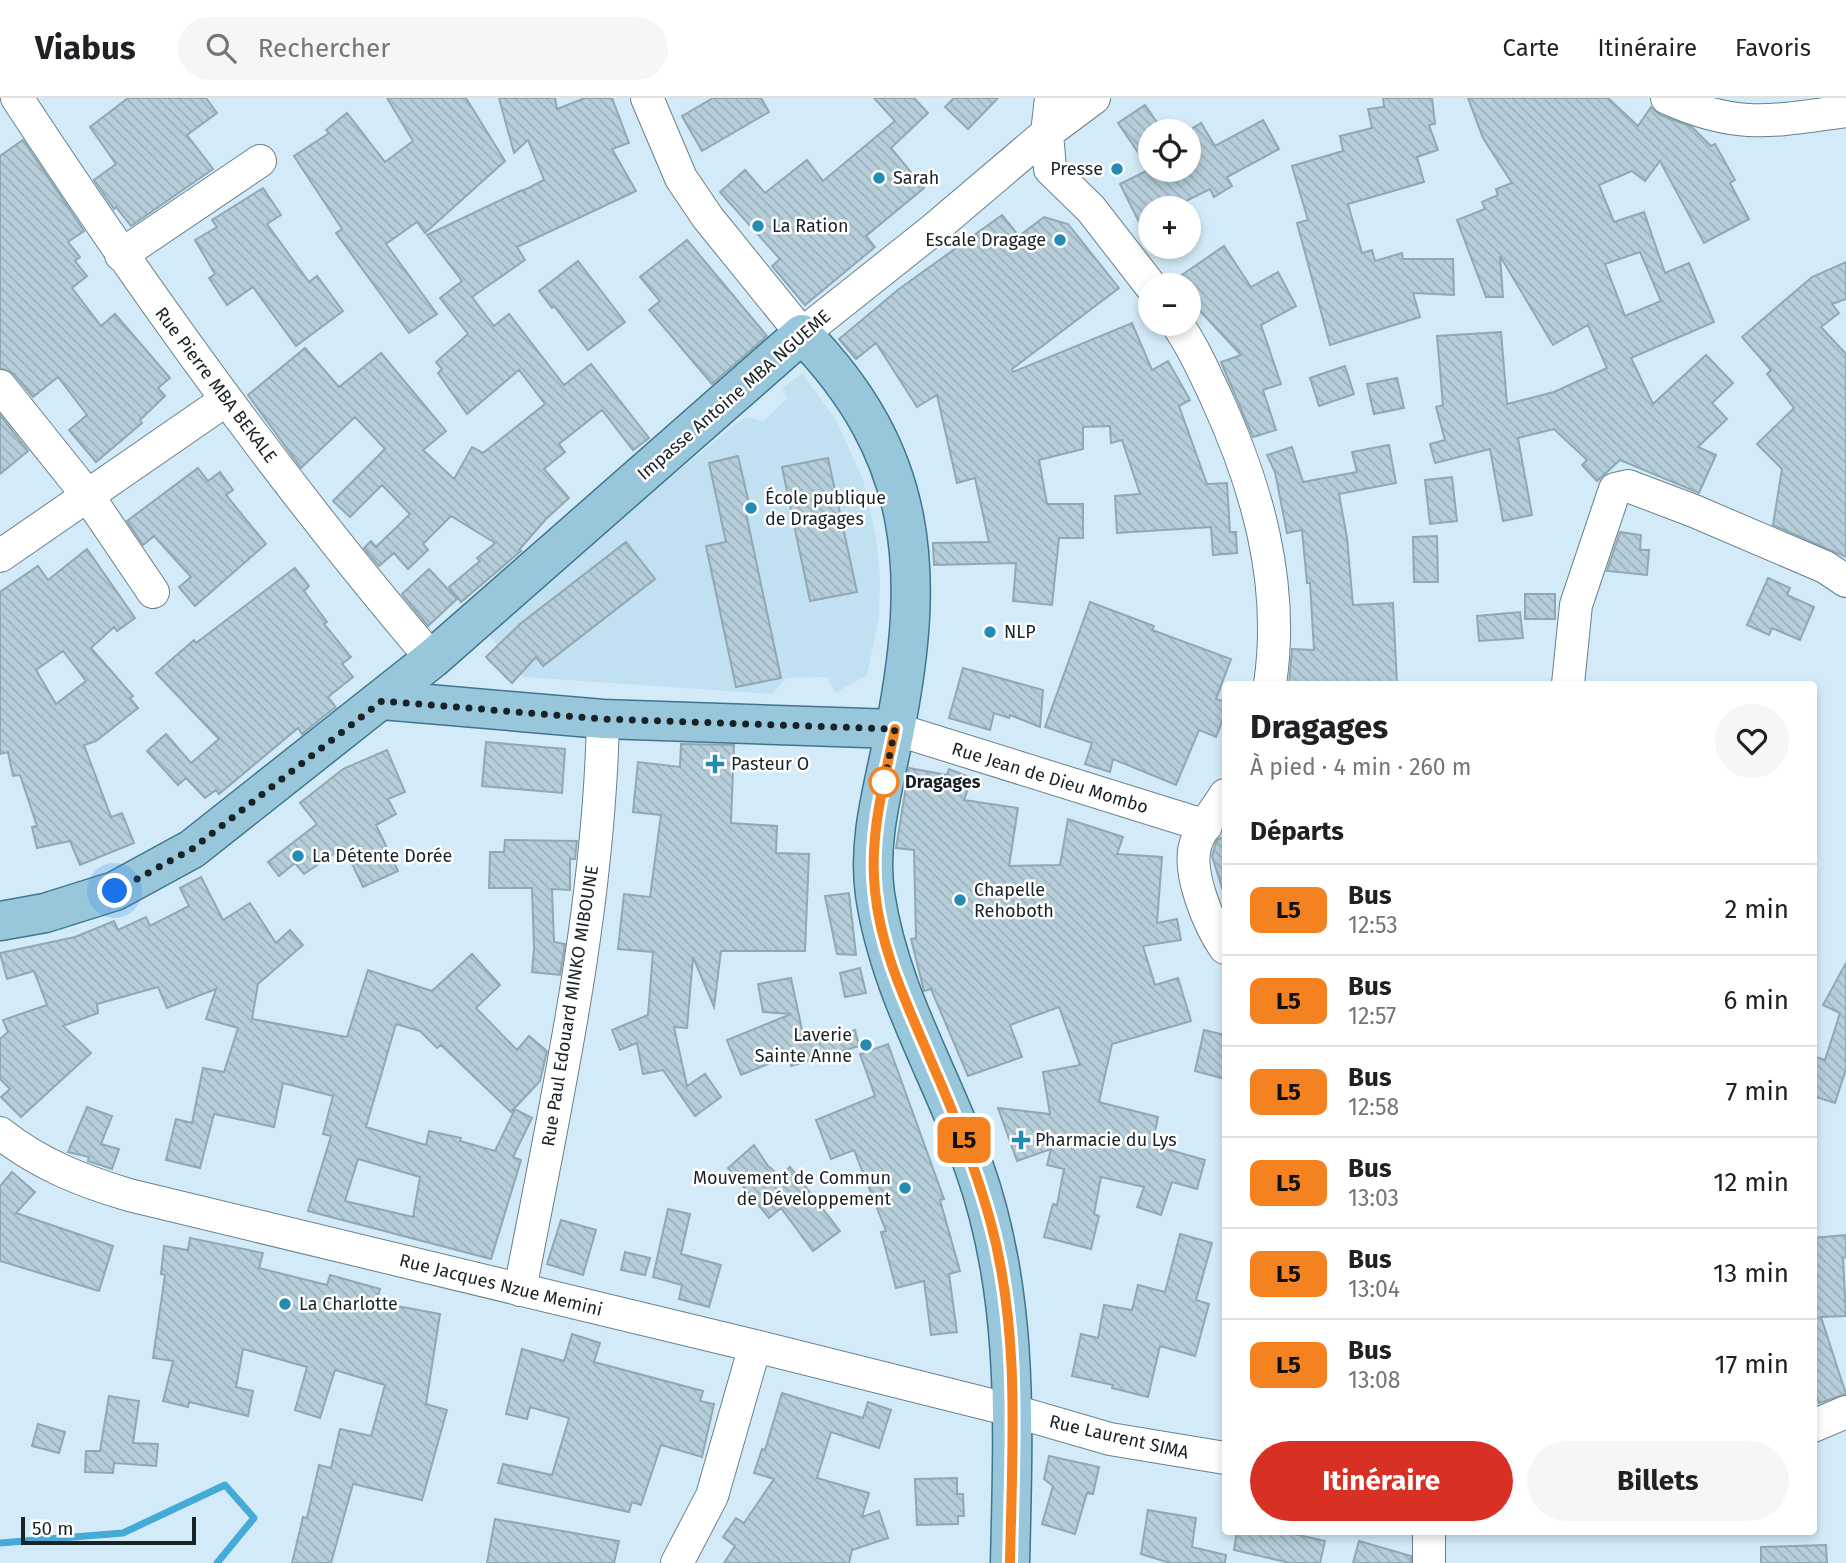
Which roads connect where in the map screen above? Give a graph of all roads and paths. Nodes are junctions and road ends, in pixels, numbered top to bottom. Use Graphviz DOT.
graph roads {
  1 [pos="18,98"];
  2 [pos="647,98"];
  3 [pos="1051,98"];
  4 [pos="1094,98"];
  5 [pos="1668,98"];
  6 [pos="1846,111"];
  7 [pos="0,117"];
  8 [pos="1047,132"];
  9 [pos="260,161"];
  10 [pos="121,255"];
  11 [pos="1141,273"];
  12 [pos="802,334"];
  13 [pos="1186,336"];
  14 [pos="0,386"];
  15 [pos="226,400"];
  16 [pos="88,496"];
  17 [pos="0,556"];
  18 [pos="1846,581"];
  19 [pos="153,592"];
  20 [pos="432,659"];
  21 [pos="1270,681"];
  22 [pos="1568,681"];
  23 [pos="382,701"];
  24 [pos="603,719"];
  25 [pos="895,729"];
  26 [pos="1222,800"];
  27 [pos="1206,826"];
  28 [pos="0,921"];
  29 [pos="1222,944"];
  30 [pos="0,1133"];
  31 [pos="520,1290"];
  32 [pos="755,1346"];
  33 [pos="1013,1411"];
  34 [pos="1846,1412"];
  35 [pos="1817,1424"];
  36 [pos="1222,1458"];
  37 [pos="1429,1535"];
  38 [pos="677,1563"];
  39 [pos="1010,1563"];
  40 [pos="1429,1563"];
  1 -- 7 [label="street"];
  1 -- 10 [label="street, Rue Pierre MBA BEKALE"];
  2 -- 12 [label="street"];
  3 -- 8 [label="street"];
  4 -- 8 [label="street, Impasse Antoine MBA NGUEME"];
  5 -- 6 [label="street"];
  8 -- 11 [label="street"];
  8 -- 12 [label="street, Impasse Antoine MBA NGUEME"];
  9 -- 10 [label="street"];
  10 -- 15 [label="street, Rue Pierre MBA BEKALE"];
  12 -- 20 [label="main road, Impasse Antoine MBA NGUEME"];
  12 -- 25 [label="main road"];
  13 -- 21 [label="street"];
  14 -- 16 [label="street"];
  15 -- 16 [label="street"];
  15 -- 20 [label="street, Rue Pierre MBA BEKALE"];
  16 -- 17 [label="street"];
  16 -- 19 [label="street"];
  18 -- 22 [label="street"];
  20 -- 23 [label="main road, Impasse Antoine MBA NGUEME"];
  23 -- 24 [label="main road"];
  23 -- 28 [label="main road, Impasse Antoine MBA NGUEME"];
  24 -- 25 [label="main road"];
  24 -- 31 [label="street, Rue Paul Edouard MINKO MIBOUNE"];
  25 -- 27 [label="street, Rue Jean de Dieu Mombo"];
  25 -- 33 [label="main road"];
  26 -- 27 [label="street"];
  27 -- 29 [label="street"];
  30 -- 31 [label="street, Rue Jacques Nzue Memini"];
  31 -- 32 [label="street, Rue Jacques Nzue Memini"];
  32 -- 33 [label="street, Rue Jacques Nzue Memini"];
  32 -- 38 [label="street"];
  33 -- 36 [label="street, Rue Laurent SIMA"];
  33 -- 39 [label="main road"];
  34 -- 35 [label="street"];
  37 -- 40 [label="street"];
}
